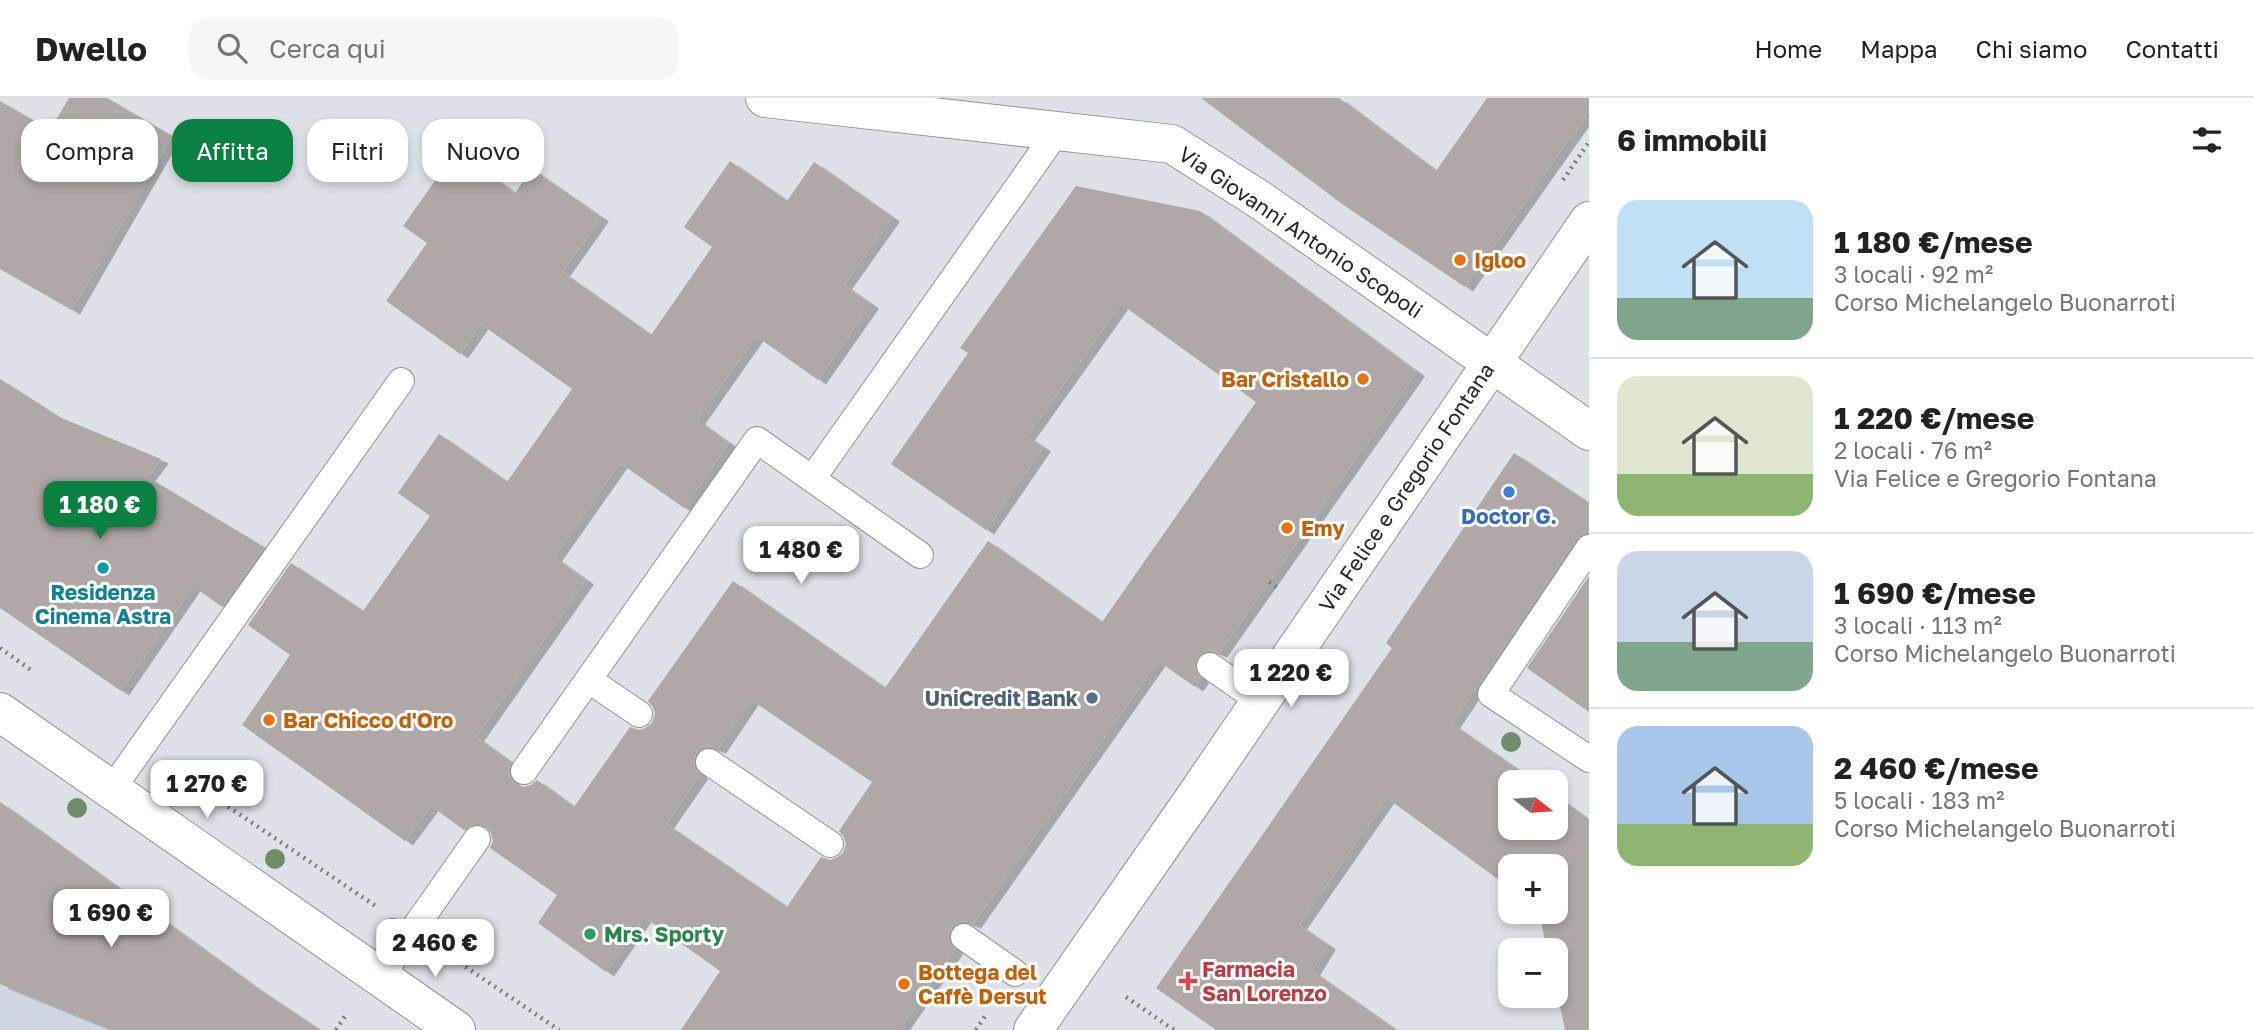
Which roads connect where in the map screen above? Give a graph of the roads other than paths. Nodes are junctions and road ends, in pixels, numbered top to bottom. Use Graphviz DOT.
graph roads {
  1 [pos="765,98"];
  2 [pos="1058,130"];
  3 [pos="1589,222"];
  4 [pos="1491,363"];
  5 [pos="401,381"];
  6 [pos="1589,431"];
  7 [pos="812,479"];
  8 [pos="1589,548"];
  9 [pos="920,555"];
  10 [pos="1210,666"];
  11 [pos="589,680"];
  12 [pos="1260,701"];
  13 [pos="0,712"];
  14 [pos="639,714"];
  15 [pos="1589,759"];
  16 [pos="709,762"];
  17 [pos="524,771"];
  18 [pos="112,789"];
  19 [pos="477,839"];
  20 [pos="830,844"];
  21 [pos="964,937"];
  22 [pos="1015,973"];
  23 [pos="380,977"];
  24 [pos="456,1030"];
  25 [pos="1032,1030"];
  1 -- 2 [label="street, Via Giovanni Antonio Scopoli"];
  2 -- 4 [label="street, Via Giovanni Antonio Scopoli"];
  2 -- 7 [label="lane"];
  3 -- 4 [label="street, Via Felice e Gregorio Fontana"];
  4 -- 6 [label="street, Via Giovanni Antonio Scopoli"];
  4 -- 12 [label="street, Via Felice e Gregorio Fontana"];
  5 -- 18 [label="lane"];
  7 -- 9 [label="lane"];
  7 -- 11 [label="lane"];
  8 -- 15 [label="lane"];
  10 -- 12 [label="lane"];
  11 -- 14 [label="lane"];
  11 -- 17 [label="lane"];
  12 -- 25 [label="street, Via Felice e Gregorio Fontana"];
  13 -- 18 [label="street"];
  16 -- 20 [label="lane"];
  18 -- 23 [label="street"];
  19 -- 23 [label="lane"];
  21 -- 22 [label="lane"];
  23 -- 24 [label="street"];
}
